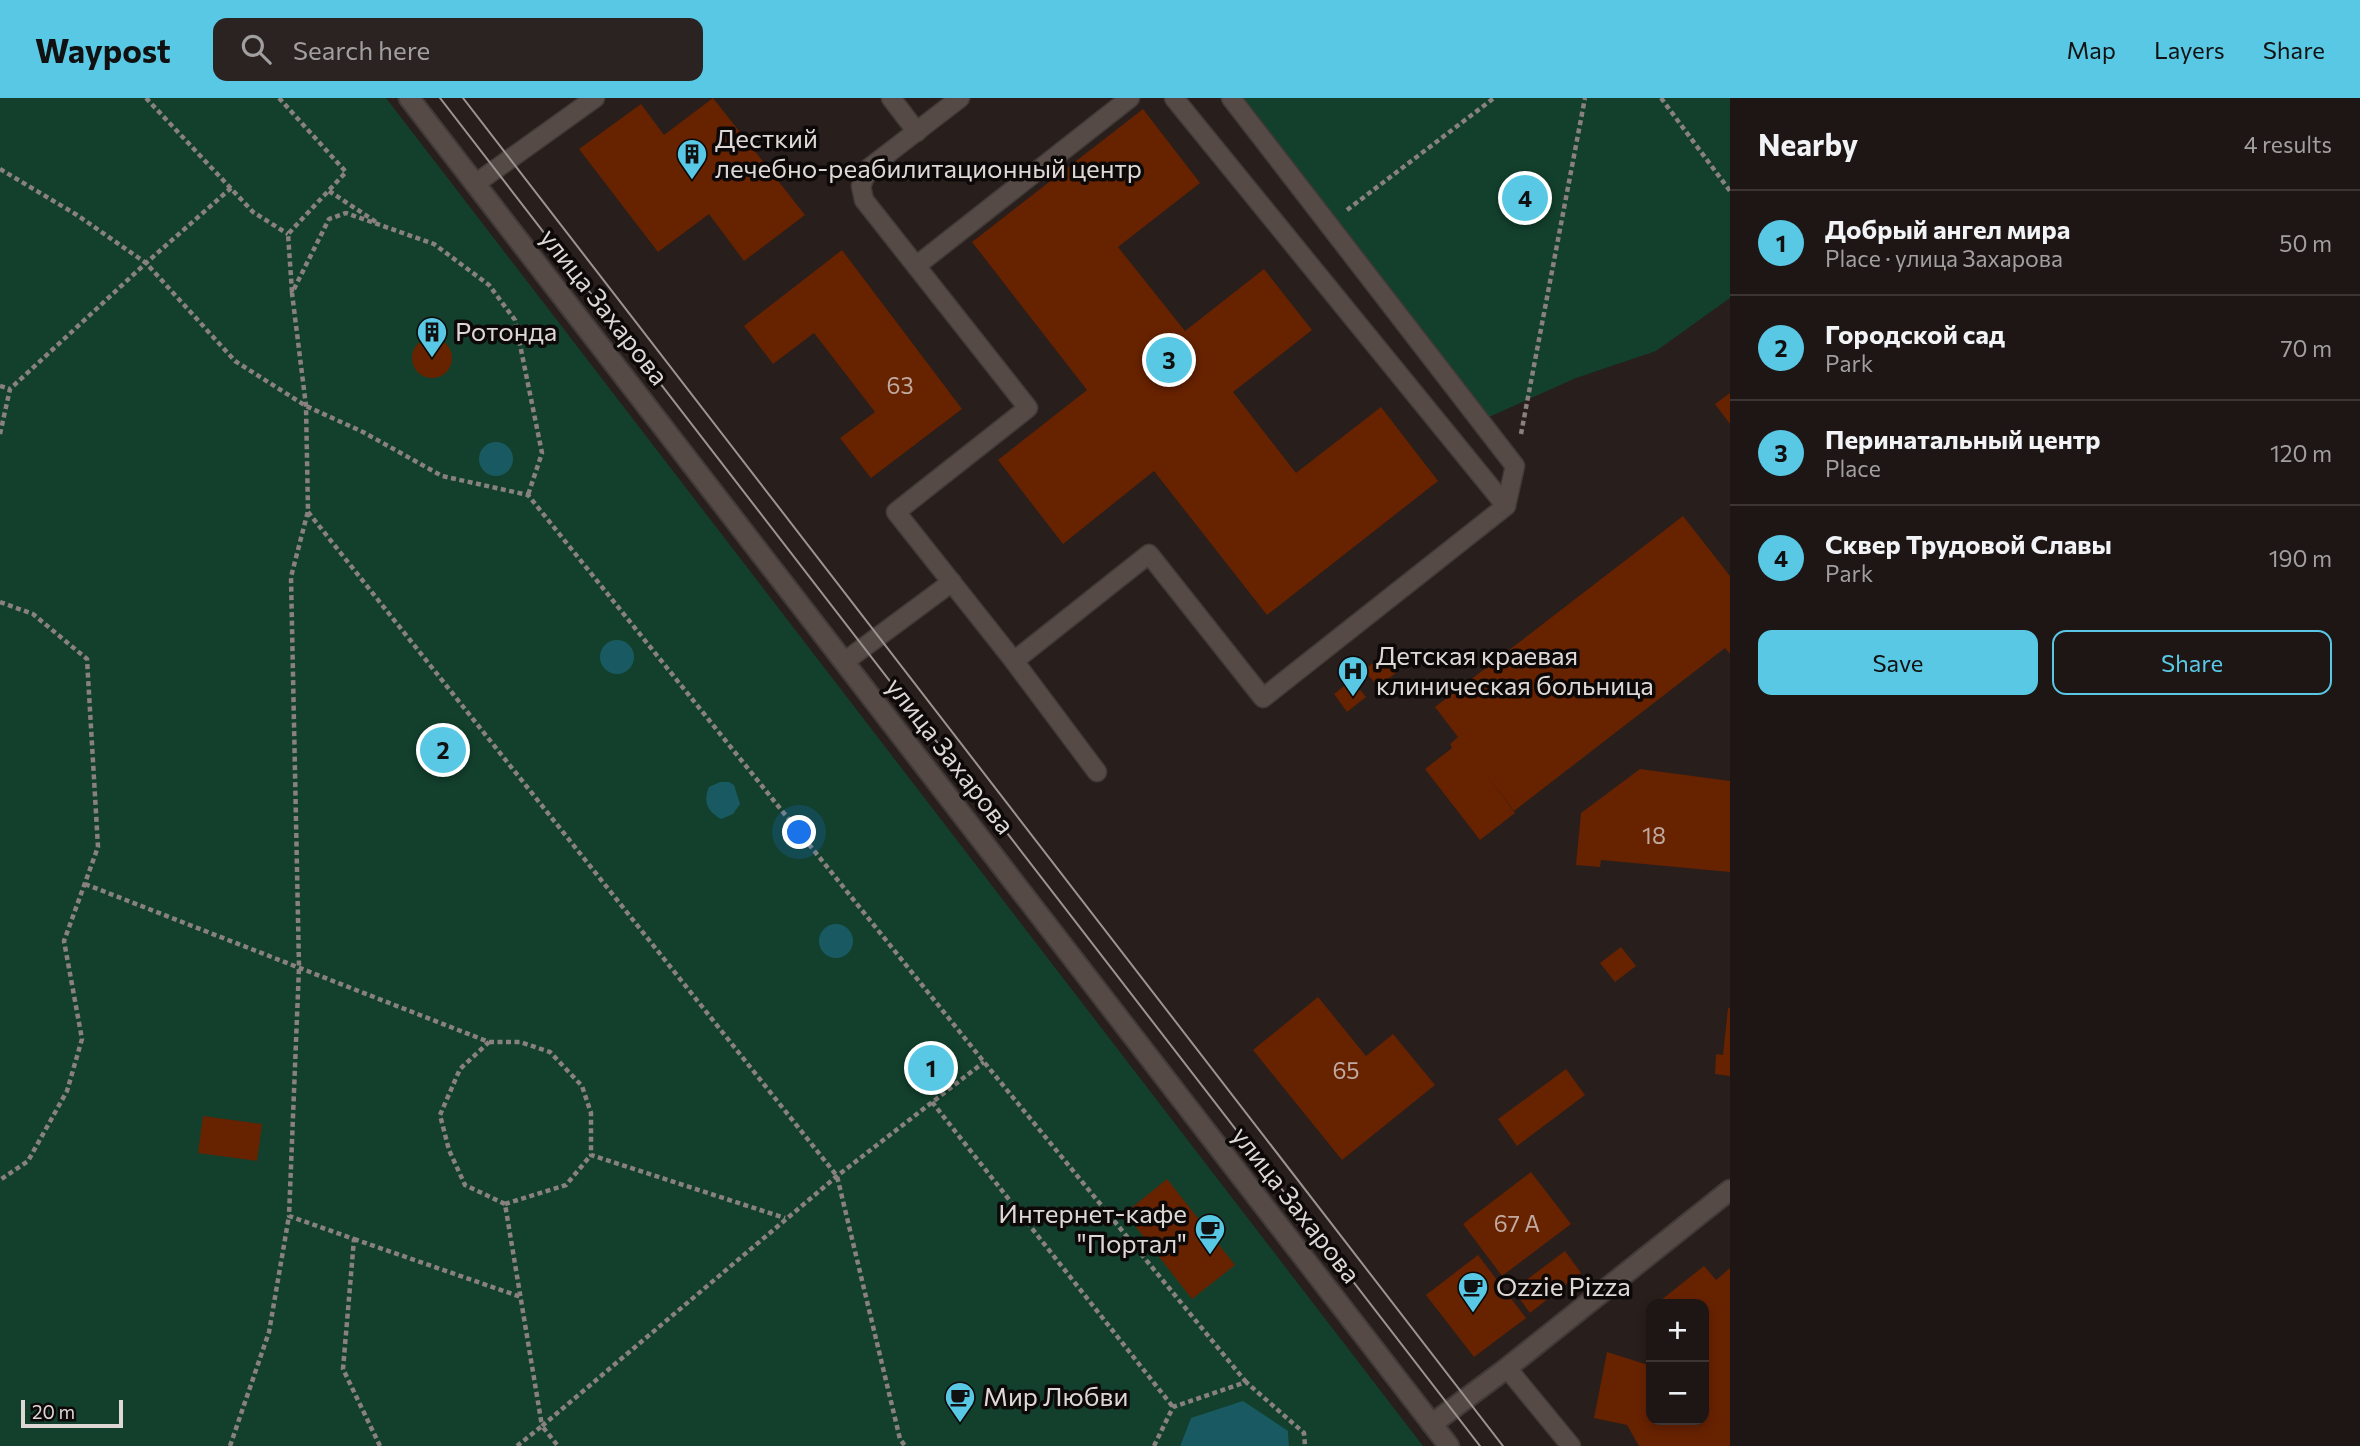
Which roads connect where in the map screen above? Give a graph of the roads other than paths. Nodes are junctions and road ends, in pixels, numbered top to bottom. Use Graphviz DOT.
graph roads {
  1 [pos="409,98"];
  2 [pos="595,98"];
  3 [pos="891,98"];
  4 [pos="960,98"];
  5 [pos="1130,98"];
  6 [pos="1174,98"];
  7 [pos="1231,98"];
  8 [pos="917,132"];
  9 [pos="475,184"];
  10 [pos="916,267"];
  11 [pos="1506,506"];
  12 [pos="952,582"];
  13 [pos="1014,661"];
  14 [pos="844,662"];
  15 [pos="1097,772"];
  16 [pos="1730,1190"];
  17 [pos="1507,1367"];
  18 [pos="1432,1424"];
  19 [pos="1450,1446"];
  20 [pos="1571,1446"];
  1 -- 9 [label="street, улица Захарова"];
  2 -- 9 [label="lane"];
  3 -- 8 [label="lane"];
  4 -- 8 [label="lane"];
  5 -- 10 [label="lane"];
  6 -- 11 [label="lane"];
  7 -- 11 [label="lane"];
  8 -- 10 [label="lane"];
  9 -- 14 [label="street, улица Захарова"];
  10 -- 12 [label="lane"];
  11 -- 13 [label="lane"];
  12 -- 13 [label="lane"];
  12 -- 14 [label="lane"];
  13 -- 15 [label="lane"];
  14 -- 18 [label="street, улица Захарова"];
  16 -- 17 [label="street"];
  17 -- 18 [label="street"];
  17 -- 20 [label="lane"];
  18 -- 19 [label="street, улица Захарова"];
}
